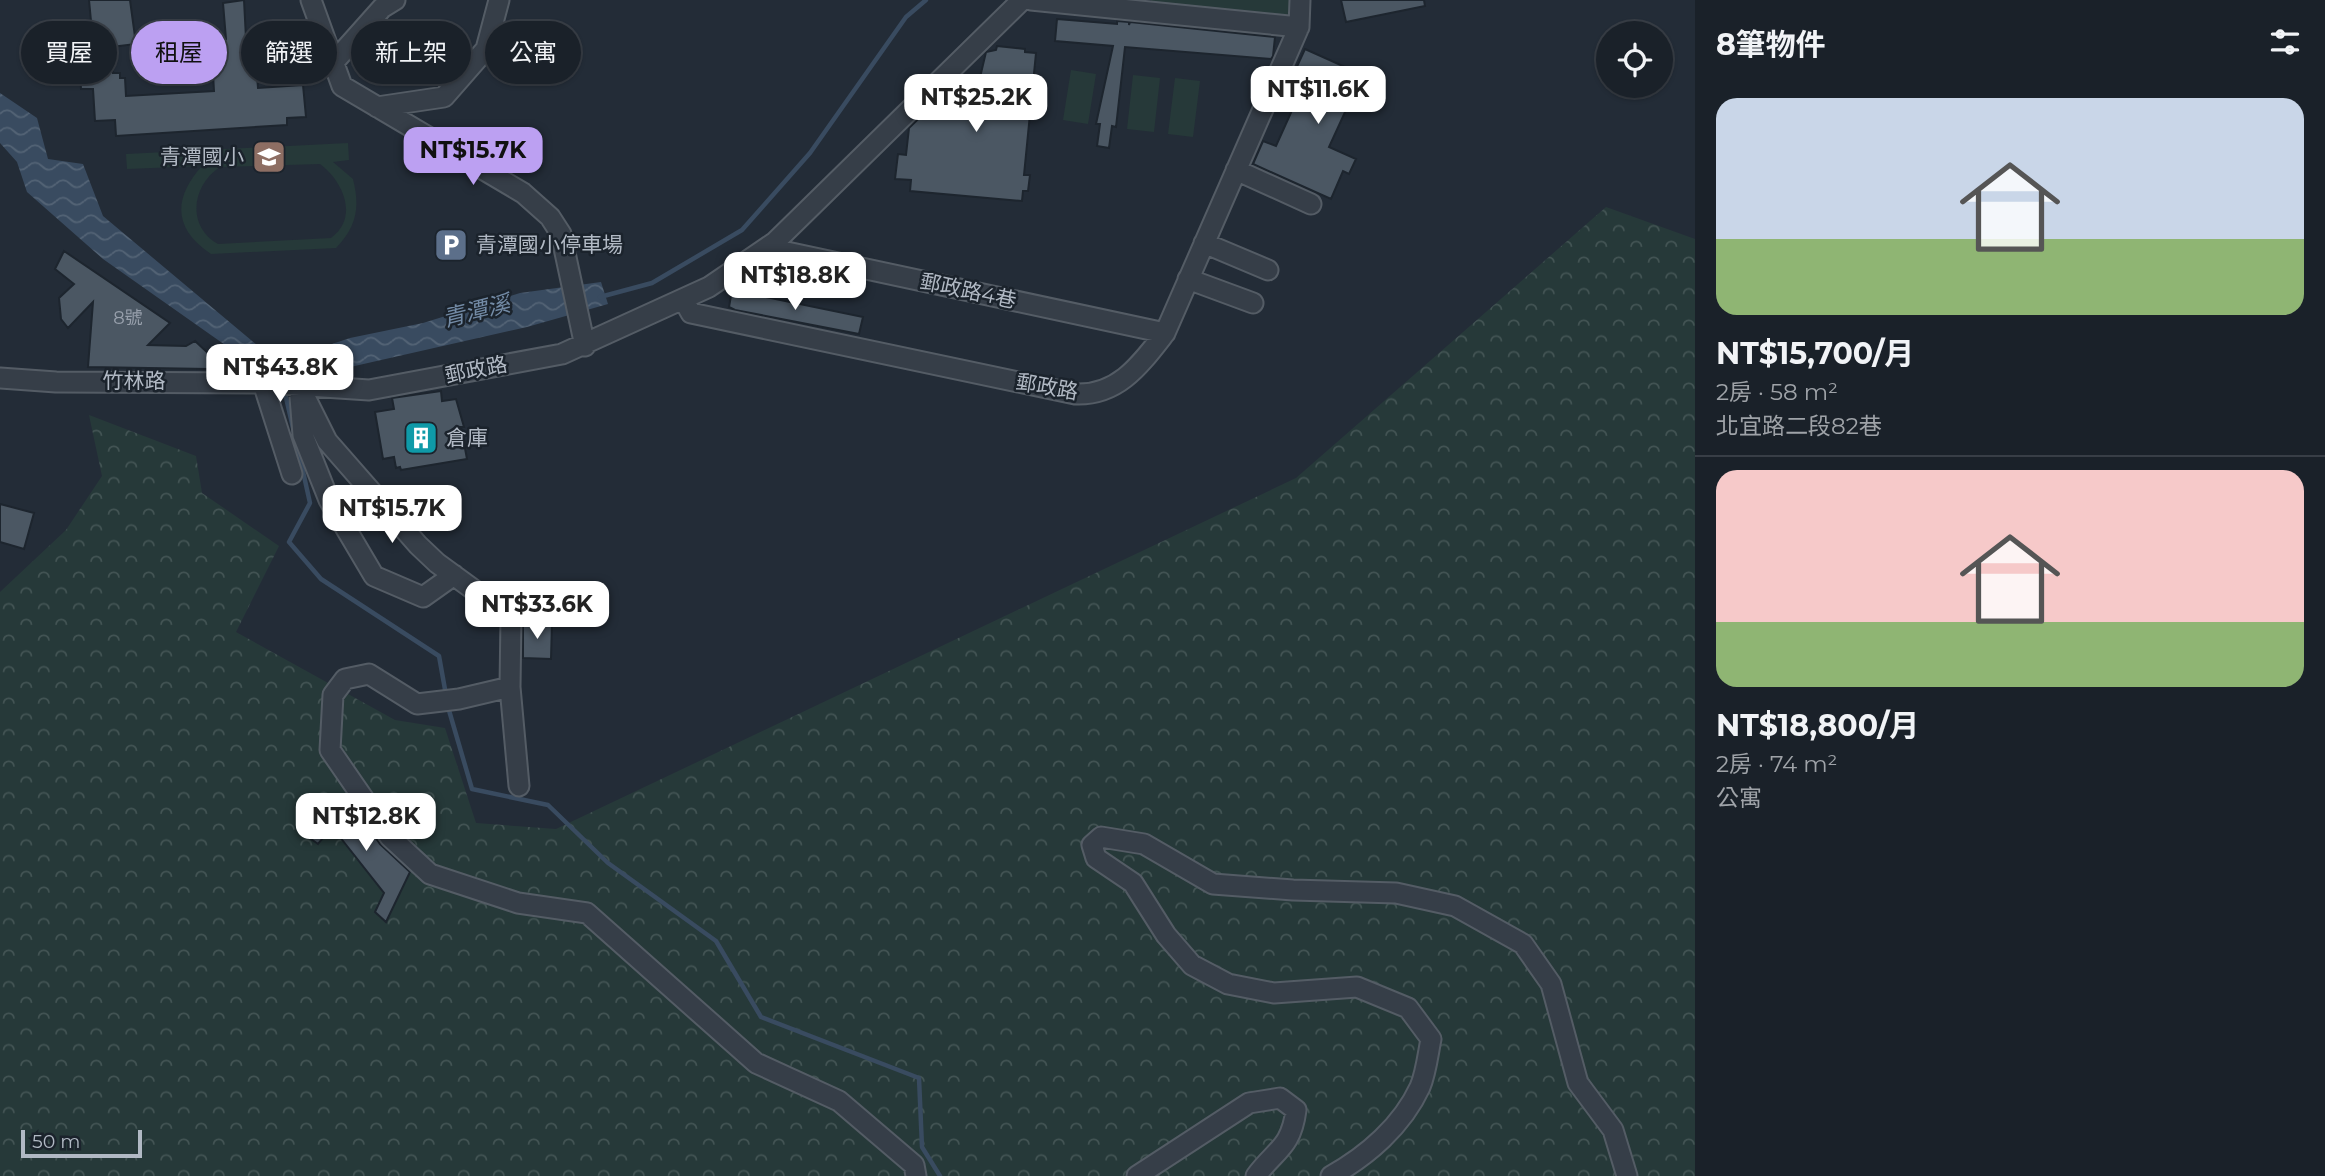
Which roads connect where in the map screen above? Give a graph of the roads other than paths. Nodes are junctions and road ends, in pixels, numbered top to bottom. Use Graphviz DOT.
graph roads {
  1 [pos="311,0"];
  2 [pos="395,0"];
  3 [pos="499,0"];
  4 [pos="1022,0"];
  5 [pos="1031,0"];
  6 [pos="1300,0"];
  7 [pos="318,21"];
  8 [pos="1299,27"];
  9 [pos="337,59"];
  10 [pos="337,73"];
  11 [pos="377,107"];
  12 [pos="1236,170"];
  13 [pos="1311,204"];
  14 [pos="775,242"];
  15 [pos="1204,243"];
  16 [pos="1269,270"];
  17 [pos="1188,279"];
  18 [pos="683,299"];
  19 [pos="1253,303"];
  20 [pos="1165,333"];
  21 [pos="585,346"];
  22 [pos="0,378"];
  23 [pos="263,383"];
  24 [pos="299,385"];
  25 [pos="292,474"];
  26 [pos="454,575"];
  27 [pos="510,687"];
  28 [pos="519,786"];
  29 [pos="916,1176"];
  30 [pos="1137,1176"];
  31 [pos="1256,1176"];
  32 [pos="1331,1176"];
  33 [pos="1627,1176"];
  1 -- 7 [label="street"];
  2 -- 9 [label="street"];
  3 -- 11 [label="street"];
  4 -- 14 [label="street, 郵政路"];
  5 -- 8 [label="street"];
  6 -- 8 [label="street, 郵政路"];
  8 -- 12 [label="street, 郵政路"];
  10 -- 11 [label="street"];
  11 -- 21 [label="street"];
  12 -- 13 [label="street"];
  12 -- 15 [label="street, 郵政路"];
  14 -- 18 [label="street, 郵政路"];
  14 -- 20 [label="street, 郵政路4巷"];
  15 -- 16 [label="street"];
  15 -- 17 [label="street, 郵政路"];
  17 -- 19 [label="street"];
  17 -- 20 [label="street, 郵政路"];
  18 -- 20 [label="street, 郵政路"];
  18 -- 21 [label="street, 郵政路"];
  21 -- 24 [label="street, 郵政路"];
  22 -- 23 [label="street, 竹林路"];
  23 -- 24 [label="street, 竹林路"];
  23 -- 25 [label="street"];
  24 -- 26 [label="street"];
  24 -- 26 [label="street"];
  26 -- 27 [label="street"];
  27 -- 28 [label="street"];
  27 -- 29 [label="street"];
  30 -- 31 [label="street"];
  32 -- 33 [label="street"];
}
